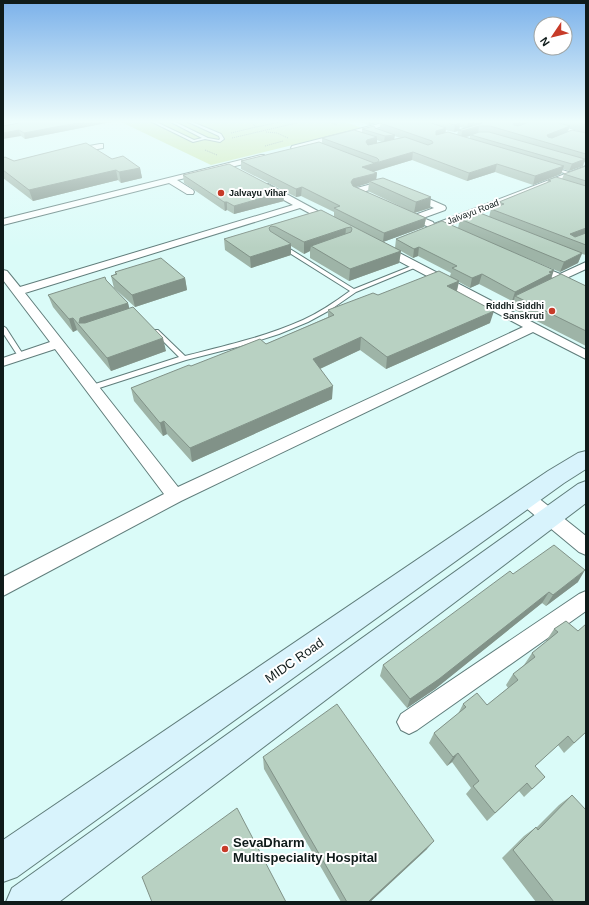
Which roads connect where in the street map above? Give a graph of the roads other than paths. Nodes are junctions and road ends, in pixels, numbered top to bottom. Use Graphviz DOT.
graph roads {
  1 [pos="238,163"];
  2 [pos="227,166"];
  3 [pos="544,166"];
  4 [pos="585,169"];
  5 [pos="240,173"];
  6 [pos="570,174"];
  7 [pos="171,180"];
  8 [pos="254,180"];
  9 [pos="190,192"];
  10 [pos="369,197"];
  11 [pos="301,205"];
  12 [pos="481,209"];
  13 [pos="496,215"];
  14 [pos="485,220"];
  15 [pos="3,222"];
  16 [pos="342,227"];
  17 [pos="448,227"];
  18 [pos="416,235"];
  19 [pos="396,243"];
  20 [pos="278,244"];
  21 [pos="308,256"];
  22 [pos="302,258"];
  23 [pos="584,262"];
  24 [pos="525,263"];
  25 [pos="416,266"];
  26 [pos="3,273"];
  27 [pos="354,291"];
  28 [pos="17,292"];
  29 [pos="528,296"];
  30 [pos="500,310"];
  31 [pos="150,326"];
  32 [pos="533,327"];
  33 [pos="3,328"];
  34 [pos="58,344"];
  35 [pos="586,355"];
  36 [pos="21,356"];
  37 [pos="184,358"];
  38 [pos="3,362"];
  39 [pos="91,388"];
  40 [pos="586,459"];
  41 [pos="586,490"];
  42 [pos="176,496"];
  43 [pos="538,507"];
  44 [pos="586,548"];
  45 [pos="3,587"];
  46 [pos="586,600"];
  47 [pos="410,722"];
  48 [pos="3,863"];
  49 [pos="26,902"];
  1 -- 2 [label="street"];
  2 -- 5 [label="street"];
  2 -- 7 [label="street"];
  3 -- 6 [label="lane"];
  4 -- 6 [label="street, Jalvayu Road"];
  6 -- 12 [label="street, Jalvayu Road"];
  7 -- 9 [label="street"];
  7 -- 15 [label="street"];
  8 -- 11 [label="street"];
  10 -- 17 [label="street"];
  11 -- 16 [label="street"];
  11 -- 28 [label="street"];
  12 -- 13 [label="street"];
  12 -- 17 [label="street, Jalvayu Road"];
  14 -- 17 [label="street"];
  17 -- 18 [label="street, Jalvayu Road"];
  19 -- 25 [label="street"];
  20 -- 22 [label="lane"];
  21 -- 22 [label="lane"];
  22 -- 27 [label="lane"];
  23 -- 24 [label="street"];
  25 -- 27 [label="lane"];
  25 -- 30 [label="street"];
  26 -- 28 [label="street"];
  27 -- 37 [label="lane"];
  28 -- 34 [label="street"];
  29 -- 30 [label="lane"];
  30 -- 32 [label="street"];
  31 -- 37 [label="lane"];
  32 -- 35 [label="street"];
  32 -- 42 [label="street"];
  33 -- 36 [label="lane"];
  34 -- 36 [label="street"];
  34 -- 39 [label="street"];
  36 -- 38 [label="street"];
  37 -- 39 [label="lane"];
  39 -- 42 [label="street"];
  40 -- 43 [label="main road, MIDC Road"];
  41 -- 43 [label="main road, MIDC Road"];
  42 -- 45 [label="street"];
  43 -- 44 [label="street"];
  43 -- 48 [label="main road, MIDC Road"];
  43 -- 49 [label="main road, MIDC Road"];
  46 -- 47 [label="street"];
}
